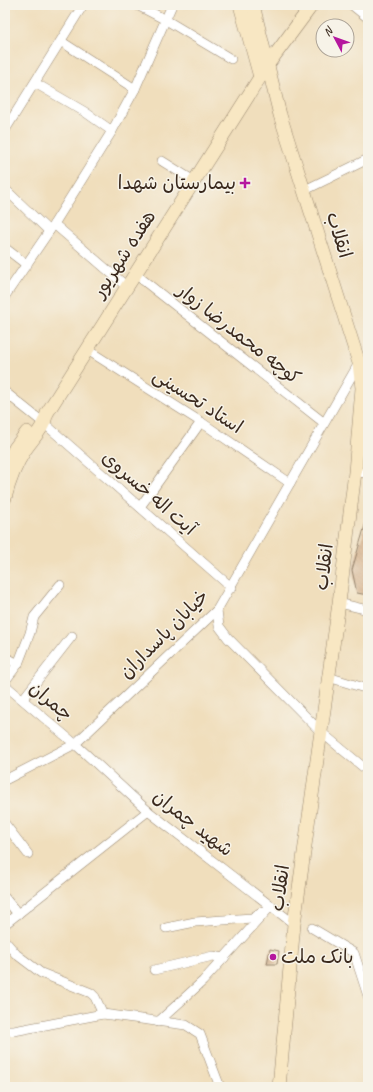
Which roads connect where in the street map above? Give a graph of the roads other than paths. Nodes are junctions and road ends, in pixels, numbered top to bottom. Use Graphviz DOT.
graph roads {
  1 [pos="84,5"];
  2 [pos="137,5"];
  3 [pos="172,5"];
  4 [pos="240,5"];
  5 [pos="253,5"];
  6 [pos="312,5"];
  7 [pos="352,5"];
  8 [pos="368,18"];
  9 [pos="166,20"];
  10 [pos="62,42"];
  11 [pos="231,59"];
  12 [pos="269,63"];
  13 [pos="260,77"];
  14 [pos="35,83"];
  15 [pos="135,89"];
  16 [pos="8,119"];
  17 [pos="5,130"];
  18 [pos="112,131"];
  19 [pos="368,159"];
  20 [pos="162,161"];
  21 [pos="194,181"];
  22 [pos="5,189"];
  23 [pos="305,190"];
  24 [pos="52,228"];
  25 [pos="5,248"];
  26 [pos="27,266"];
  27 [pos="134,273"];
  28 [pos="126,286"];
  29 [pos="5,296"];
  30 [pos="86,349"];
  31 [pos="359,363"];
  32 [pos="5,392"];
  33 [pos="43,418"];
  34 [pos="201,422"];
  35 [pos="323,422"];
  36 [pos="5,467"];
  37 [pos="362,472"];
  38 [pos="290,483"];
  39 [pos="5,498"];
  40 [pos="140,507"];
  41 [pos="60,585"];
  42 [pos="232,588"];
  43 [pos="339,603"];
  44 [pos="217,610"];
  45 [pos="368,610"];
  46 [pos="72,636"];
  47 [pos="5,657"];
  48 [pos="18,664"];
  49 [pos="328,677"];
  50 [pos="5,681"];
  51 [pos="5,684"];
  52 [pos="368,689"];
  53 [pos="23,699"];
  54 [pos="321,732"];
  55 [pos="75,744"];
  56 [pos="368,771"];
  57 [pos="5,780"];
  58 [pos="148,811"];
  59 [pos="5,824"];
  60 [pos="28,854"];
  61 [pos="5,898"];
  62 [pos="271,906"];
  63 [pos="18,914"];
  64 [pos="5,924"];
  65 [pos="294,924"];
  66 [pos="166,928"];
  67 [pos="312,928"];
  68 [pos="5,941"];
  69 [pos="224,958"];
  70 [pos="154,970"];
  71 [pos="368,996"];
  72 [pos="103,1014"];
  73 [pos="158,1022"];
  74 [pos="5,1031"];
  75 [pos="220,1087"];
  76 [pos="279,1087"];
  1 -- 10 [label="street"];
  2 -- 9 [label="street"];
  3 -- 9 [label="street"];
  4 -- 13 [label="main road"];
  5 -- 12 [label="main road, انقلاب"];
  6 -- 12 [label="main road, هفده شهریور"];
  7 -- 8 [label="street"];
  9 -- 11 [label="street"];
  9 -- 15 [label="street"];
  10 -- 14 [label="street"];
  10 -- 15 [label="street"];
  12 -- 13 [label="main road, هفده شهریور"];
  12 -- 23 [label="main road, انقلاب"];
  13 -- 21 [label="main road, هفده شهریور"];
  14 -- 16 [label="street"];
  14 -- 18 [label="street"];
  15 -- 18 [label="street"];
  16 -- 17 [label="street"];
  18 -- 24 [label="street"];
  19 -- 23 [label="street"];
  20 -- 21 [label="street"];
  21 -- 27 [label="main road, هفده شهریور"];
  22 -- 24 [label="street"];
  23 -- 31 [label="main road, انقلاب"];
  24 -- 26 [label="street"];
  24 -- 28 [label="street"];
  25 -- 26 [label="street"];
  26 -- 29 [label="street"];
  27 -- 28 [label="main road, هفده شهریور"];
  27 -- 35 [label="street, کوچه محمدرضا زوار"];
  28 -- 30 [label="main road, هفده شهریور"];
  30 -- 33 [label="main road, هفده شهریور"];
  30 -- 34 [label="street, استاد تحسینی"];
  31 -- 35 [label="street, خیابان پاسداران"];
  31 -- 37 [label="main road, انقلاب"];
  32 -- 33 [label="street, آیت اله خسروی"];
  33 -- 36 [label="main road, هفده شهریور"];
  33 -- 39 [label="main road, هفده شهریور"];
  33 -- 40 [label="street, آیت اله خسروی"];
  34 -- 38 [label="street, استاد تحسینی"];
  34 -- 40 [label="street"];
  35 -- 38 [label="street, خیابان پاسداران"];
  37 -- 43 [label="main road, انقلاب"];
  38 -- 42 [label="street, خیابان پاسداران"];
  40 -- 42 [label="street, آیت اله خسروی"];
  41 -- 48 [label="street, چمران"];
  42 -- 44 [label="street, خیابان پاسداران"];
  43 -- 45 [label="street"];
  43 -- 49 [label="main road, انقلاب"];
  44 -- 54 [label="street"];
  44 -- 55 [label="street, خیابان پاسداران"];
  46 -- 53 [label="street"];
  47 -- 48 [label="street"];
  48 -- 50 [label="street, چمران"];
  49 -- 52 [label="street"];
  49 -- 54 [label="main road, انقلاب"];
  51 -- 53 [label="street, چمران"];
  53 -- 55 [label="street, چمران"];
  54 -- 56 [label="street"];
  54 -- 65 [label="main road, انقلاب"];
  55 -- 57 [label="street, خیابان پاسداران"];
  55 -- 58 [label="street, شهید چمران"];
  58 -- 62 [label="street, شهید چمران"];
  58 -- 63 [label="street"];
  59 -- 60 [label="street"];
  61 -- 63 [label="street"];
  62 -- 65 [label="street, شهید چمران"];
  62 -- 66 [label="street"];
  62 -- 69 [label="street"];
  63 -- 64 [label="street"];
  65 -- 76 [label="main road, انقلاب"];
  67 -- 71 [label="street"];
  68 -- 72 [label="street"];
  69 -- 70 [label="street"];
  69 -- 73 [label="street"];
  72 -- 73 [label="street"];
  72 -- 74 [label="street"];
  73 -- 75 [label="street"];
}
